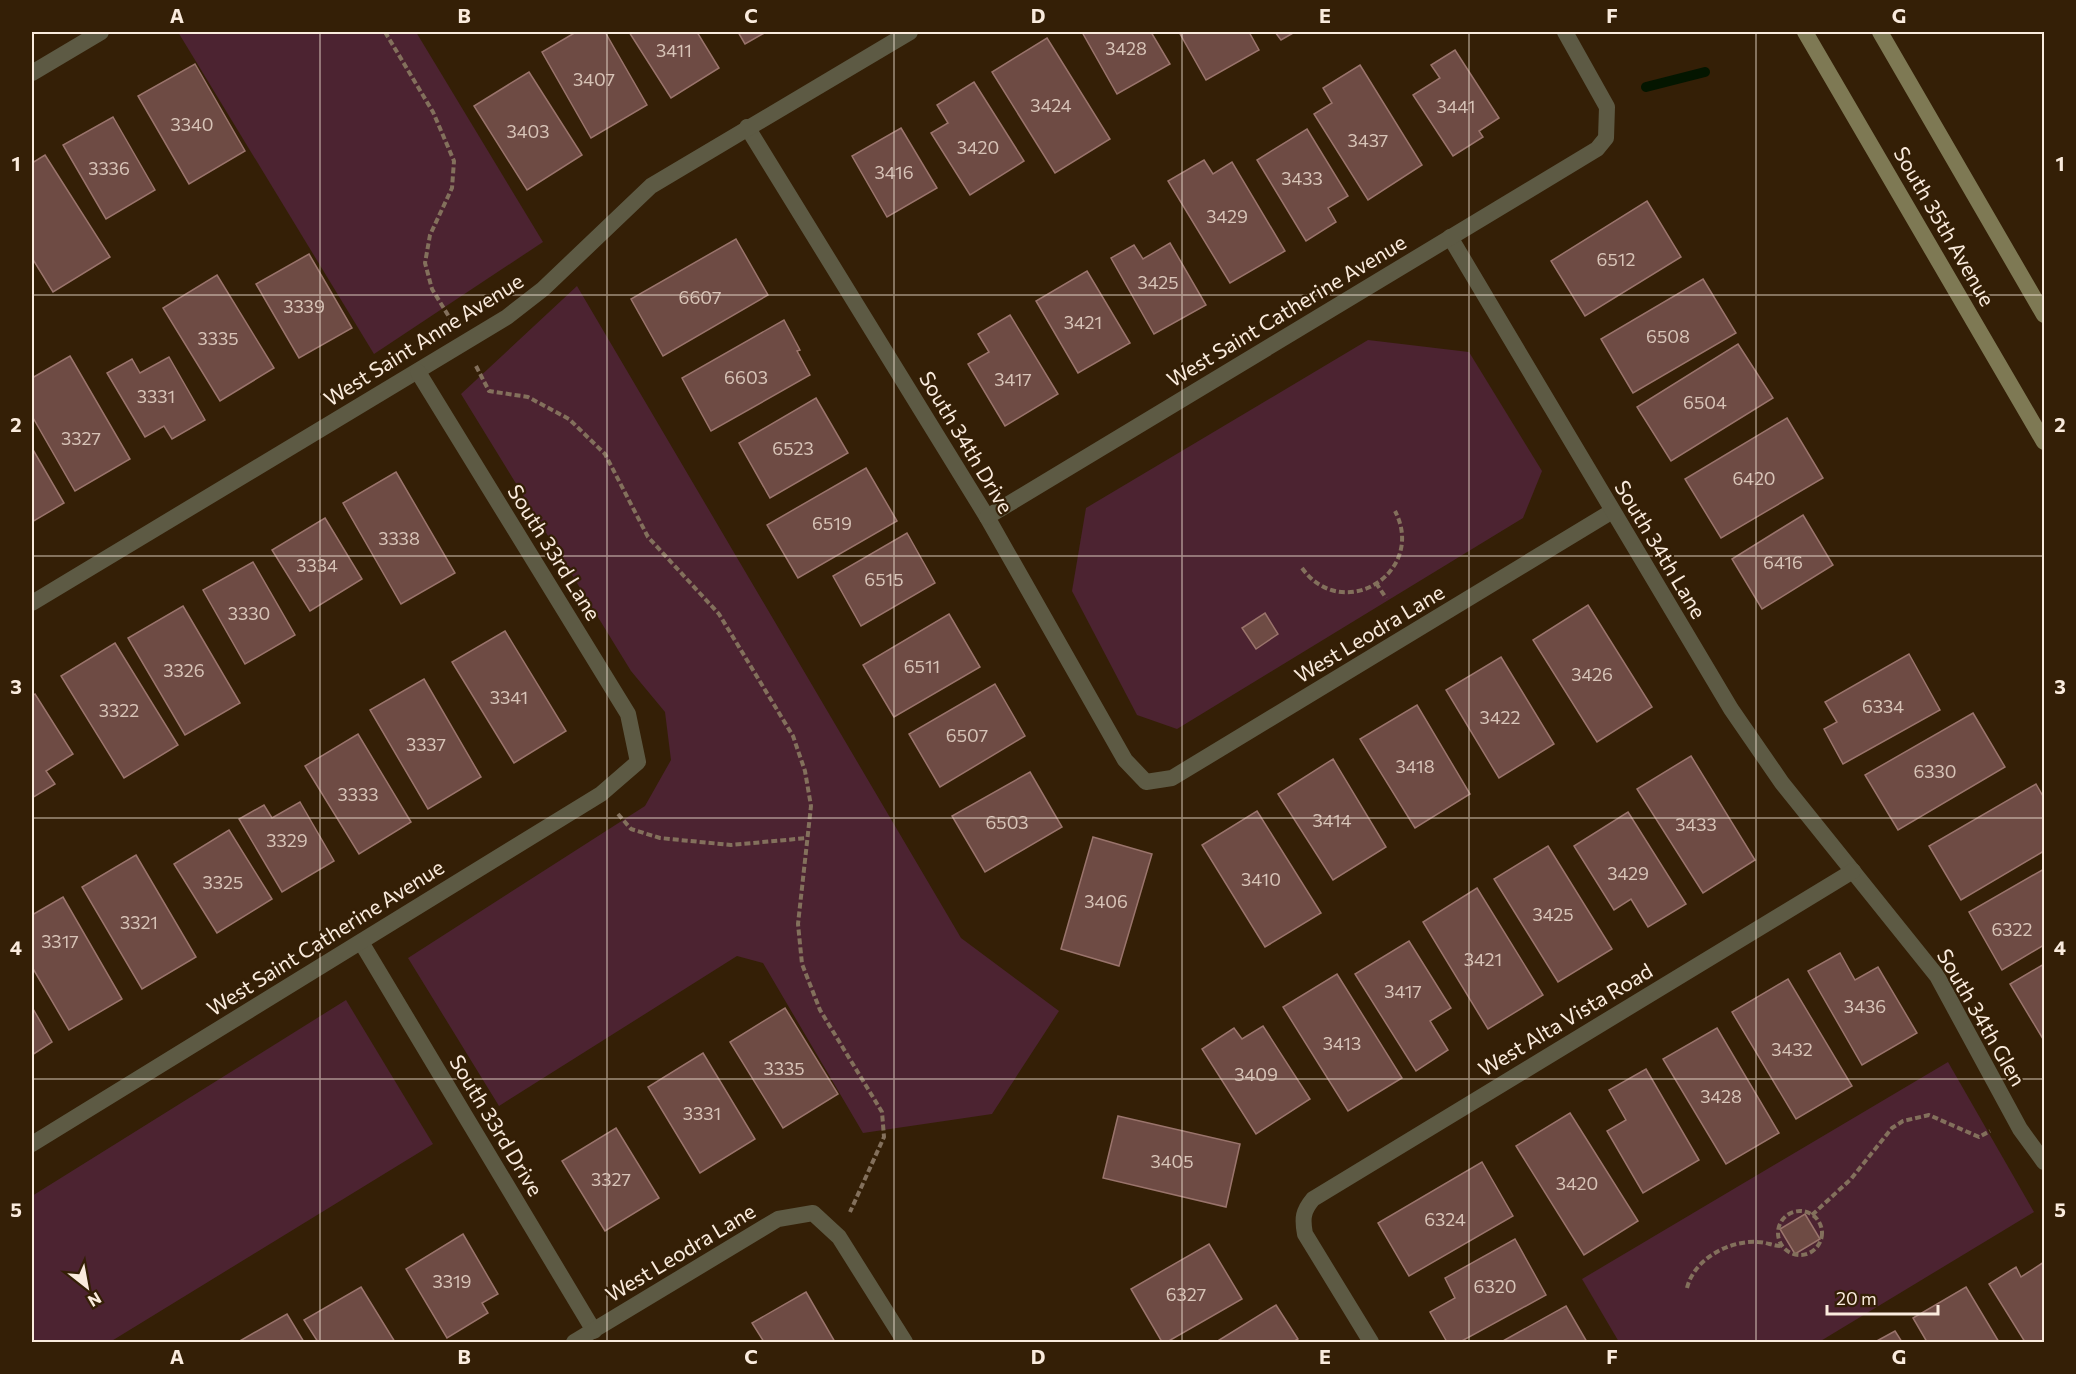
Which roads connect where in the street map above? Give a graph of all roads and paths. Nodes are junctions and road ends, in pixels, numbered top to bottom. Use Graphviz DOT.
graph roads {
  1 [pos="101,32"];
  2 [pos="385,32"];
  3 [pos="910,32"];
  4 [pos="1565,32"];
  5 [pos="1805,32"];
  6 [pos="1880,32"];
  7 [pos="32,73"];
  8 [pos="747,127"];
  9 [pos="1450,237"];
  10 [pos="2044,315"];
  11 [pos="466,343"];
  12 [pos="418,372"];
  13 [pos="2044,442"];
  14 [pos="1395,511"];
  15 [pos="1611,512"];
  16 [pos="987,517"];
  17 [pos="1302,568"];
  18 [pos="1376,583"];
  19 [pos="1386,598"];
  20 [pos="32,603"];
  21 [pos="638,762"];
  22 [pos="1146,782"];
  23 [pos="601,795"];
  24 [pos="807,838"];
  25 [pos="1853,871"];
  26 [pos="361,942"];
  27 [pos="2014,1118"];
  28 [pos="32,1144"];
  29 [pos="2044,1162"];
  30 [pos="1812,1215"];
  31 [pos="839,1237"];
  32 [pos="1782,1246"];
  33 [pos="1687,1288"];
  34 [pos="594,1331"];
  35 [pos="574,1342"];
  36 [pos="905,1342"];
  37 [pos="1371,1342"];
  1 -- 7 [label="street"];
  2 -- 11 [label="path"];
  3 -- 8 [label="street, West Saint Anne Avenue"];
  4 -- 9 [label="street, West Saint Catherine Avenue"];
  5 -- 13 [label="main road, South 35th Avenue"];
  6 -- 10 [label="main road, South 35th Avenue"];
  8 -- 11 [label="street, West Saint Anne Avenue"];
  8 -- 16 [label="street, South 34th Drive"];
  9 -- 15 [label="street, South 34th Lane"];
  9 -- 16 [label="street, West Saint Catherine Avenue"];
  11 -- 12 [label="street, West Saint Anne Avenue"];
  11 -- 24 [label="path"];
  12 -- 20 [label="street, West Saint Anne Avenue"];
  12 -- 21 [label="street, South 33rd Lane"];
  14 -- 18 [label="path"];
  15 -- 22 [label="street, West Leodra Lane"];
  15 -- 25 [label="street, South 34th Lane"];
  16 -- 22 [label="street, South 34th Drive"];
  17 -- 18 [label="path"];
  18 -- 19 [label="path"];
  21 -- 23 [label="street, West Saint Catherine Avenue"];
  23 -- 24 [label="path"];
  23 -- 26 [label="street, West Saint Catherine Avenue"];
  24 -- 31 [label="path"];
  25 -- 27 [label="street, South 34th Glen"];
  25 -- 37 [label="street, West Alta Vista Road"];
  26 -- 28 [label="street, West Saint Catherine Avenue"];
  26 -- 34 [label="street, South 33rd Drive"];
  27 -- 29 [label="street, South 34th Glen"];
  27 -- 30 [label="path"];
  30 -- 32 [label="path"];
  30 -- 32 [label="path"];
  31 -- 34 [label="street, West Leodra Lane"];
  31 -- 36 [label="street"];
  32 -- 33 [label="path"];
  34 -- 35 [label="street, West Leodra Lane"];
}
